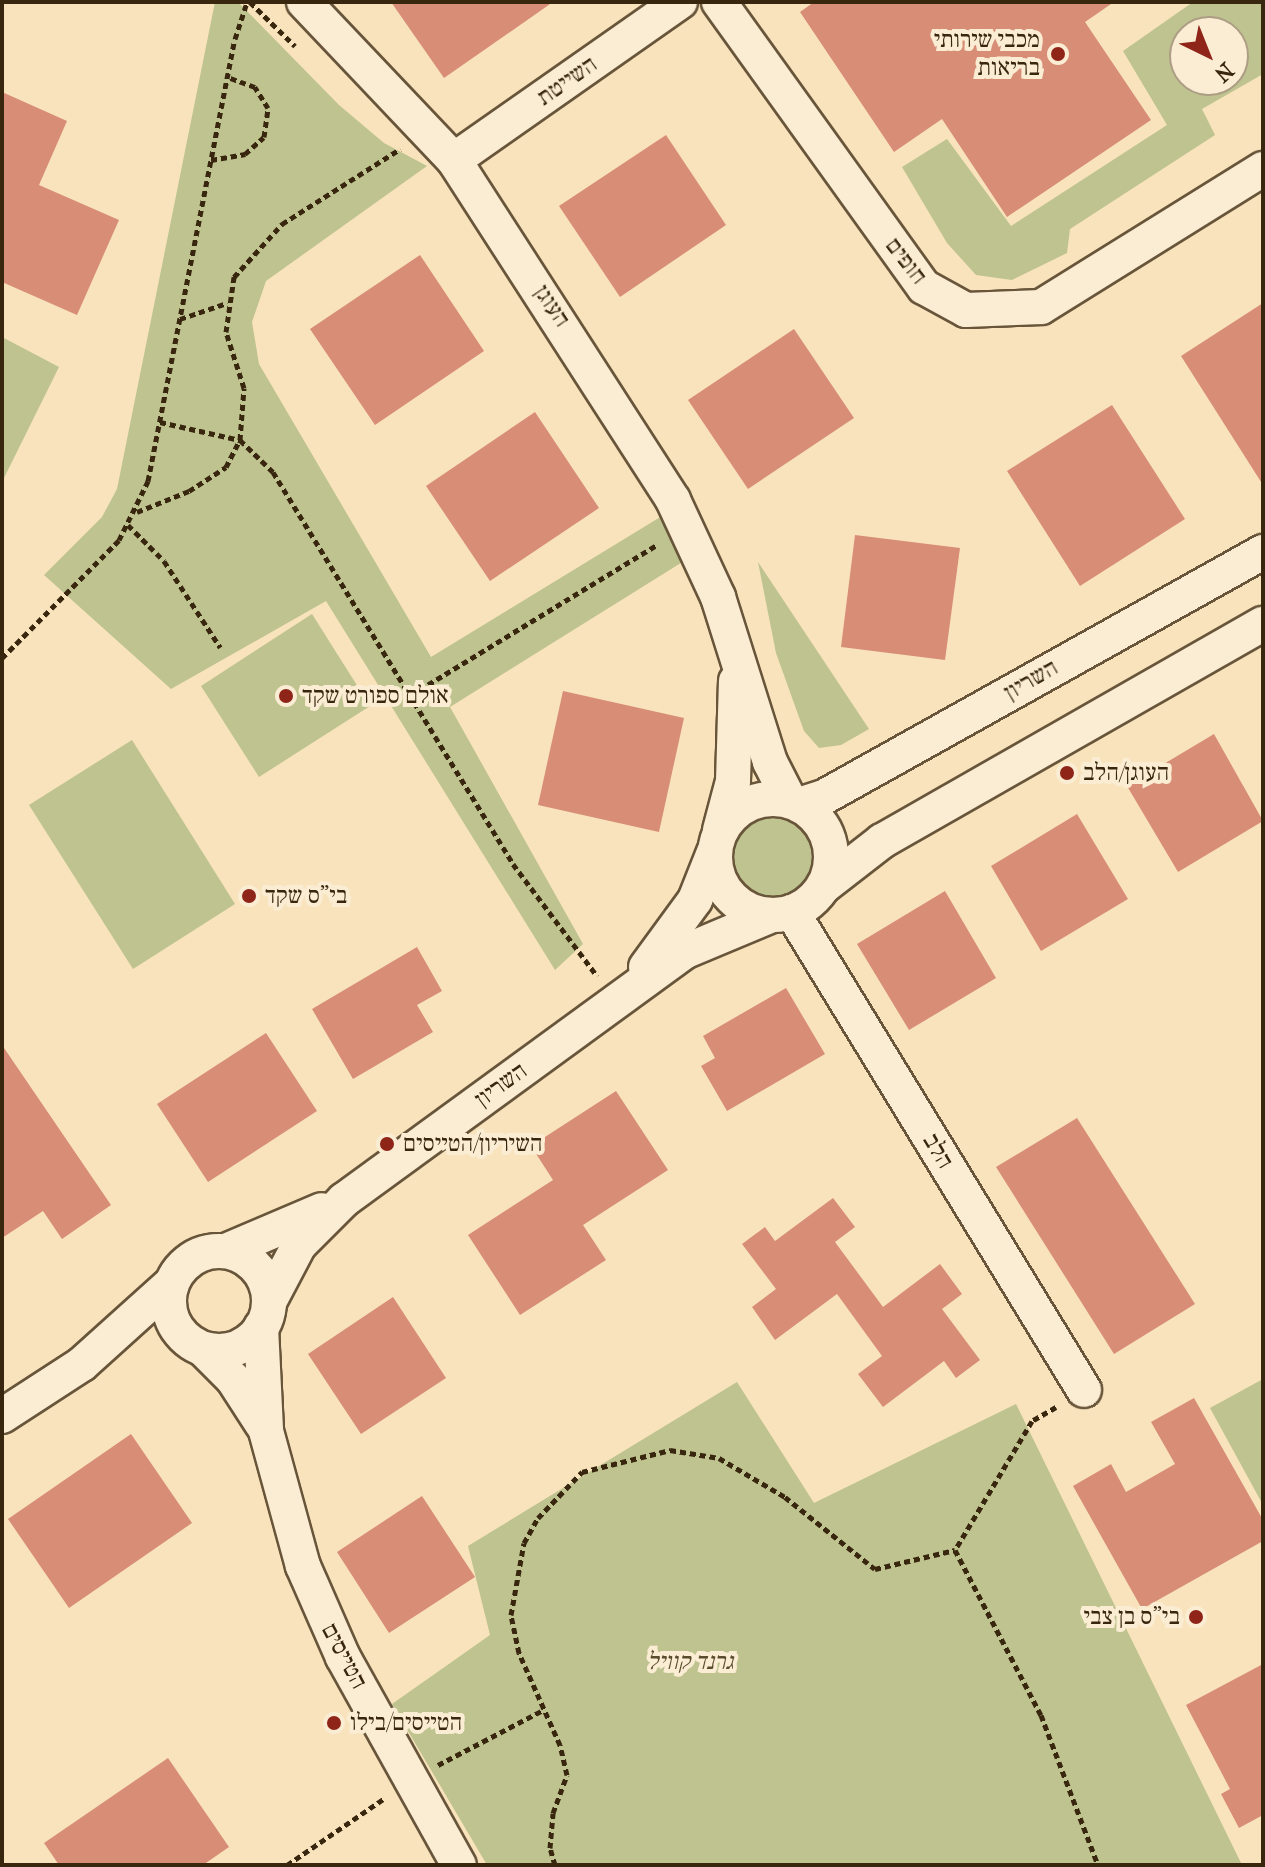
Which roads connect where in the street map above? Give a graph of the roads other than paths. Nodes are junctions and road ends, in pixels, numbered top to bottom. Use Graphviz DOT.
graph roads {
  1 [pos="304,2"];
  2 [pos="680,2"];
  3 [pos="719,2"];
  4 [pos="454,160"];
  5 [pos="1263,169"];
  6 [pos="1263,552"];
  7 [pos="1263,624"];
  8 [pos="737,652"];
  9 [pos="794,803"];
  10 [pos="717,842"];
  11 [pos="823,887"];
  12 [pos="782,914"];
  13 [pos="619,999"];
  14 [pos="344,1200"];
  15 [pos="226,1251"];
  16 [pos="171,1284"];
  17 [pos="265,1315"];
  18 [pos="194,1344"];
  19 [pos="82,1364"];
  20 [pos="1084,1390"];
  21 [pos="3,1415"];
  22 [pos="266,1431"];
  23 [pos="459,1865"];
  1 -- 4 [label="street, העוגן"];
  2 -- 4 [label="street, השייטת"];
  3 -- 5 [label="street, חופים"];
  4 -- 8 [label="street, העוגן"];
  6 -- 9 [label="street, השריון"];
  7 -- 11 [label="street"];
  8 -- 9 [label="street, העוגן"];
  8 -- 10 [label="street, העוגן"];
  9 -- 10 [label="street"];
  9 -- 11 [label="street"];
  10 -- 12 [label="street"];
  10 -- 13 [label="street, השריון"];
  11 -- 12 [label="street"];
  12 -- 13 [label="street, השריון"];
  12 -- 20 [label="street, הלב"];
  13 -- 14 [label="street, השריון"];
  14 -- 15 [label="street, השריון"];
  14 -- 17 [label="street, השריון"];
  15 -- 16 [label="street"];
  15 -- 17 [label="street"];
  16 -- 18 [label="street"];
  16 -- 19 [label="street"];
  17 -- 18 [label="street"];
  17 -- 22 [label="street, הטייסים"];
  18 -- 19 [label="street"];
  18 -- 22 [label="street, הטייסים"];
  19 -- 21 [label="street"];
  22 -- 23 [label="street, הטייסים"];
}
